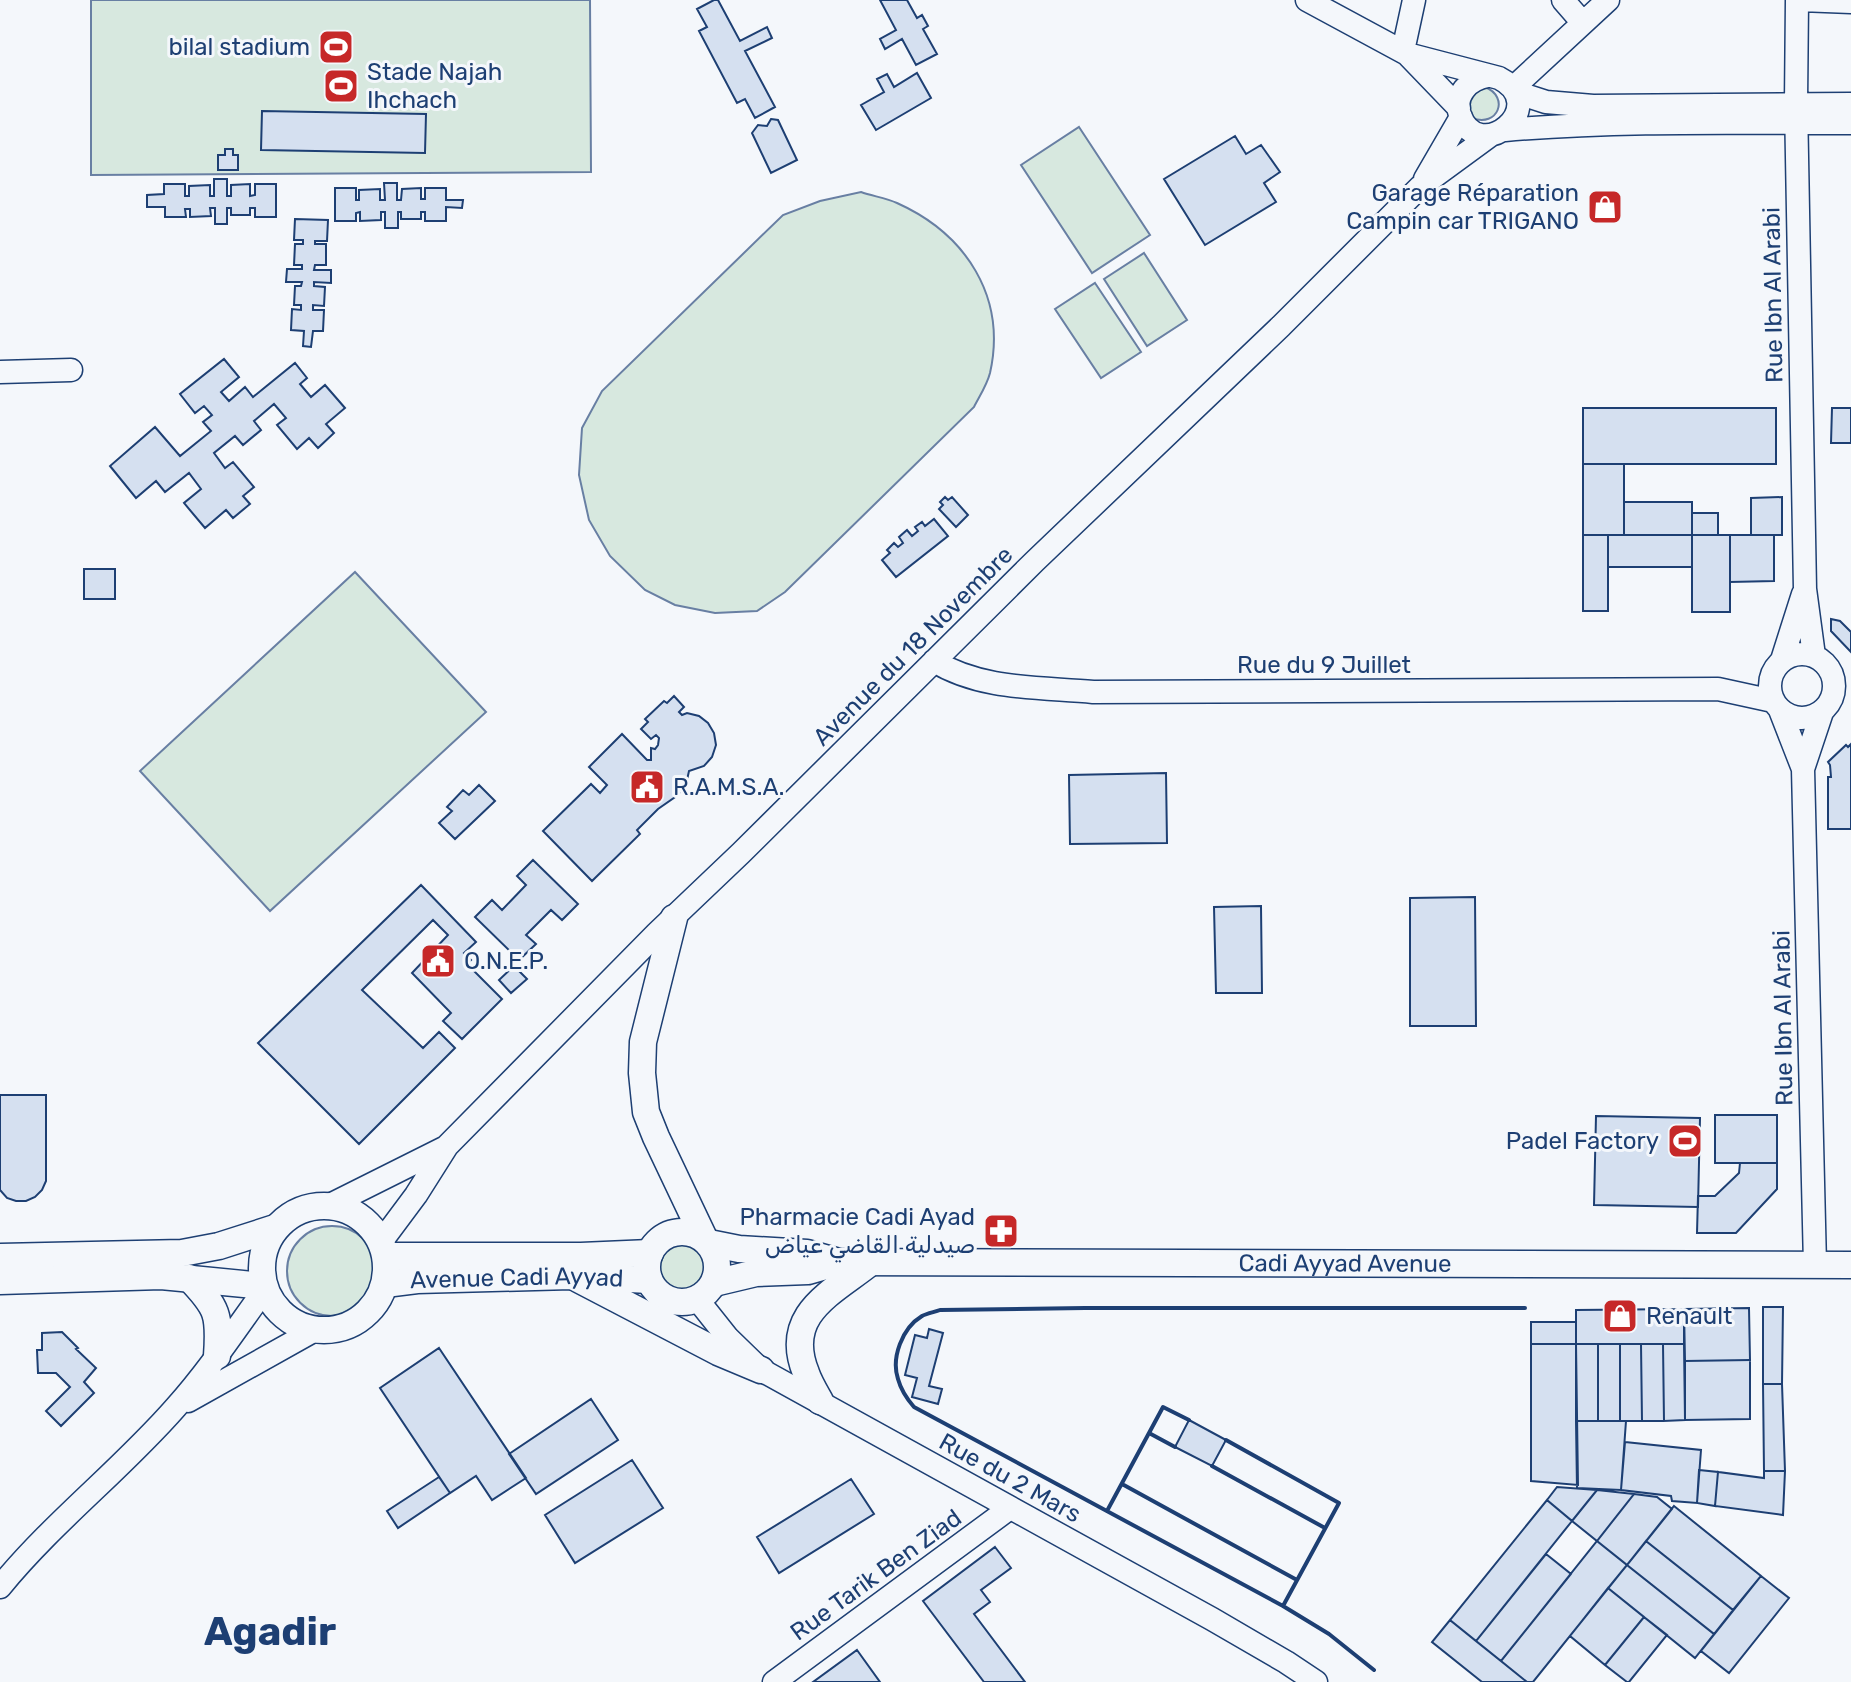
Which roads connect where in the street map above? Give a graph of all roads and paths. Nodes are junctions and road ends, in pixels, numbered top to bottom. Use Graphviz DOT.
graph roads {
  1 [pos="1307,0"];
  2 [pos="1414,0"];
  3 [pos="1563,0"];
  4 [pos="1608,0"];
  5 [pos="1799,0"];
  6 [pos="1851,2"];
  7 [pos="1583,23"];
  8 [pos="1405,52"];
  9 [pos="1488,76"];
  10 [pos="1514,90"];
  11 [pos="1851,104"];
  12 [pos="1460,113"];
  13 [pos="1797,113"];
  14 [pos="1851,123"];
  15 [pos="1498,132"];
  16 [pos="1420,187"];
  17 [pos="71,370"];
  18 [pos="0,372"];
  19 [pos="1805,589"];
  20 [pos="934,661"];
  21 [pos="1779,665"];
  22 [pos="1832,668"];
  23 [pos="1718,689"];
  24 [pos="1834,704"];
  25 [pos="1777,705"];
  26 [pos="1803,769"];
  27 [pos="674,918"];
  28 [pos="447,1146"];
  29 [pos="330,1205"];
  30 [pos="275,1228"];
  31 [pos="706,1241"];
  32 [pos="383,1249"];
  33 [pos="650,1253"];
  34 [pos="0,1257"];
  35 [pos="839,1262"];
  36 [pos="871,1262"];
  37 [pos="1815,1265"];
  38 [pos="1851,1265"];
  39 [pos="571,1276"];
  40 [pos="189,1278"];
  41 [pos="649,1280"];
  42 [pos="0,1281"];
  43 [pos="385,1284"];
  44 [pos="264,1287"];
  45 [pos="705,1291"];
  46 [pos="315,1330"];
  47 [pos="217,1356"];
  48 [pos="761,1370"];
  49 [pos="820,1401"];
  50 [pos="176,1407"];
  51 [pos="1010,1508"];
  52 [pos="0,1587"];
  53 [pos="774,1682"];
  54 [pos="1316,1682"];
  1 -- 8 [label="street"];
  2 -- 8 [label="street"];
  3 -- 7 [label="street"];
  4 -- 7 [label="street"];
  5 -- 6 [label="street"];
  5 -- 13 [label="street, Rue Ibn Al Arabi"];
  7 -- 10 [label="street"];
  8 -- 9 [label="street"];
  8 -- 12 [label="street"];
  9 -- 10 [label="street"];
  9 -- 12 [label="street"];
  10 -- 13 [label="street"];
  10 -- 15 [label="street"];
  11 -- 13 [label="street"];
  12 -- 15 [label="street"];
  12 -- 16 [label="street, Avenue du 18 Novembre"];
  13 -- 14 [label="street"];
  13 -- 15 [label="street"];
  13 -- 19 [label="street, Rue Ibn Al Arabi"];
  15 -- 16 [label="street, Avenue du 18 Novembre"];
  16 -- 20 [label="street, Avenue du 18 Novembre"];
  17 -- 18 [label="street"];
  19 -- 21 [label="street, Rue Ibn Al Arabi"];
  19 -- 22 [label="street, Rue Ibn Al Arabi"];
  20 -- 23 [label="street, Rue du 9 Juillet"];
  20 -- 27 [label="street, Avenue du 18 Novembre"];
  21 -- 22 [label="street"];
  21 -- 23 [label="street, Rue du 9 Juillet"];
  21 -- 25 [label="street"];
  22 -- 24 [label="street"];
  23 -- 25 [label="street, Rue du 9 Juillet"];
  24 -- 25 [label="street"];
  24 -- 26 [label="street, Rue Ibn Al Arabi"];
  25 -- 26 [label="street, Rue Ibn Al Arabi"];
  26 -- 37 [label="street, Rue Ibn Al Arabi"];
  27 -- 28 [label="street, Avenue du 18 Novembre"];
  27 -- 31 [label="main road"];
  28 -- 29 [label="street, Avenue du 18 Novembre"];
  28 -- 32 [label="street, Avenue du 18 Novembre"];
  29 -- 30 [label="main road"];
  29 -- 32 [label="main road"];
  30 -- 34 [label="main road"];
  30 -- 44 [label="main road"];
  31 -- 33 [label="main road"];
  31 -- 35 [label="main road"];
  31 -- 45 [label="main road"];
  32 -- 33 [label="main road, Avenue Cadi Ayyad"];
  32 -- 43 [label="main road"];
  33 -- 41 [label="main road"];
  35 -- 36 [label="main road, Cadi Ayyad Avenue"];
  35 -- 45 [label="main road"];
  36 -- 37 [label="main road, Cadi Ayyad Avenue"];
  36 -- 49 [label="main road"];
  37 -- 38 [label="main road, Cadi Ayyad Avenue"];
  39 -- 41 [label="main road, Avenue Cadi Ayyad"];
  39 -- 43 [label="main road, Avenue Cadi Ayyad"];
  39 -- 48 [label="main road"];
  40 -- 42 [label="main road"];
  40 -- 44 [label="main road"];
  40 -- 47 [label="main road"];
  41 -- 45 [label="main road"];
  43 -- 46 [label="main road"];
  44 -- 46 [label="main road"];
  44 -- 47 [label="street"];
  45 -- 48 [label="street, Rue du 2 Mars"];
  46 -- 50 [label="street"];
  47 -- 50 [label="street"];
  48 -- 49 [label="street, Rue du 2 Mars"];
  49 -- 51 [label="street, Rue du 2 Mars"];
  50 -- 52 [label="street"];
  51 -- 53 [label="street, Rue Tarik Ben Ziad"];
  51 -- 54 [label="street, Rue du 2 Mars"];
}
